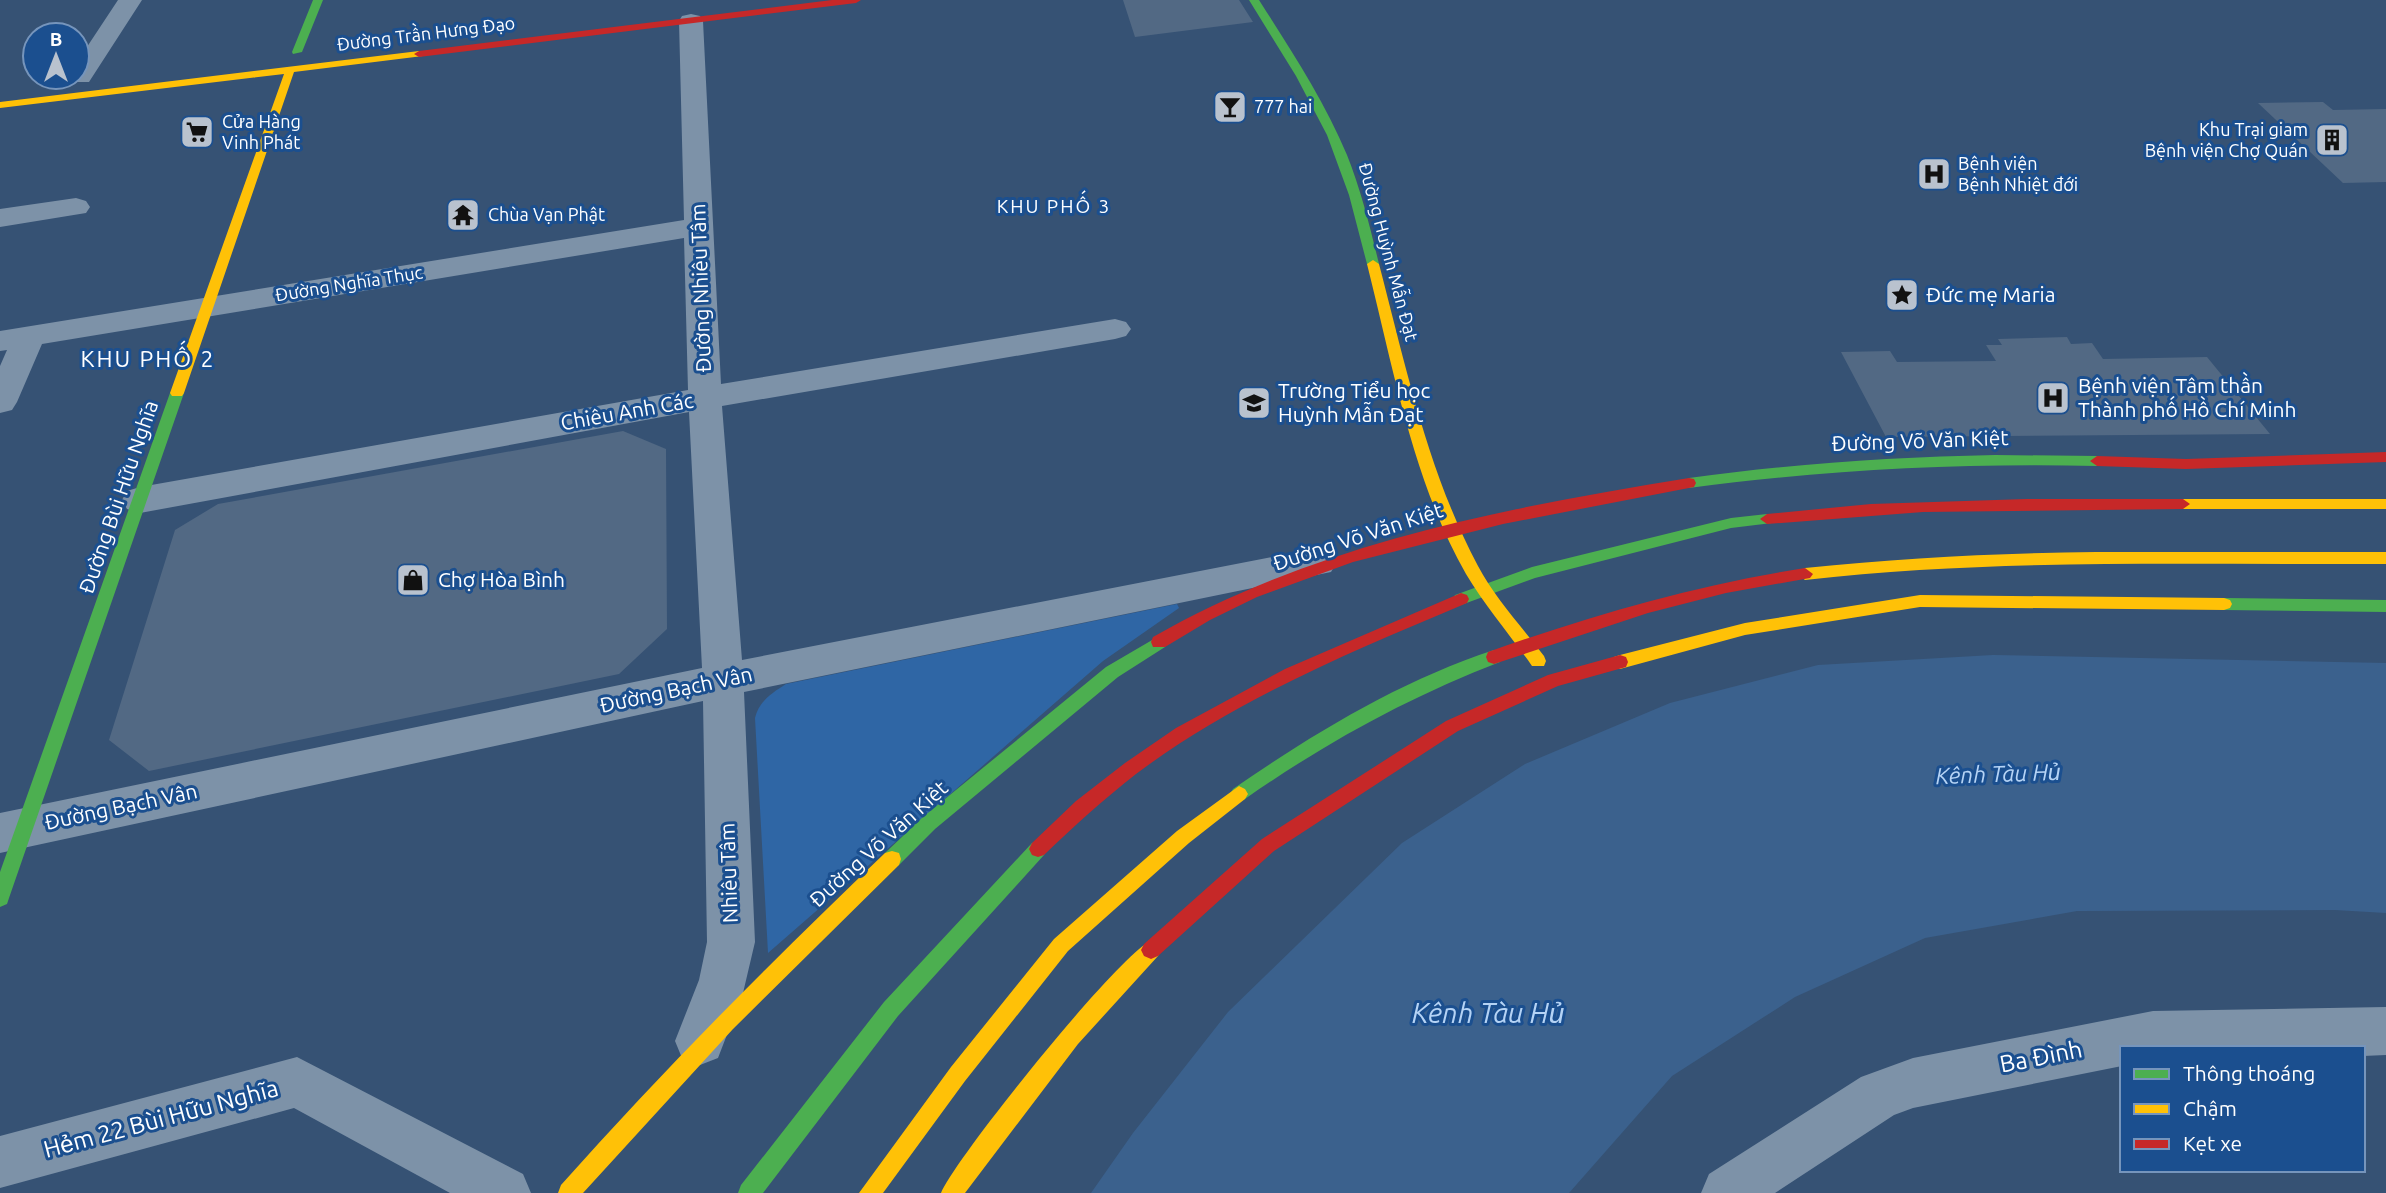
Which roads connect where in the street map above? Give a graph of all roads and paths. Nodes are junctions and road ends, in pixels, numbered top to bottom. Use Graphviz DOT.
graph roads {
  1 [pos="131,0"];
  2 [pos="318,0"];
  3 [pos="723,0"];
  4 [pos="856,0"];
  5 [pos="1254,0"];
  6 [pos="691,12"];
  7 [pos="297,52"];
  8 [pos="91,54"];
  9 [pos="261,56"];
  10 [pos="290,71"];
  11 [pos="106,74"];
  12 [pos="91,76"];
  13 [pos="0,105"];
  14 [pos="76,207"];
  15 [pos="0,218"];
  16 [pos="698,227"];
  17 [pos="208,307"];
  18 [pos="1115,329"];
  19 [pos="15,338"];
  20 [pos="705,398"];
  21 [pos="0,402"];
  22 [pos="2386,457"];
  23 [pos="140,500"];
  24 [pos="2386,504"];
  25 [pos="1452,528"];
  26 [pos="1354,555"];
  27 [pos="2386,558"];
  28 [pos="1484,590"];
  29 [pos="2386,606"];
  30 [pos="1522,643"];
  31 [pos="723,680"];
  32 [pos="1554,680"];
  33 [pos="12,830"];
  34 [pos="0,898"];
  35 [pos="2386,1031"];
  36 [pos="692,1059"];
  37 [pos="0,1162"];
  38 [pos="504,1193"];
  39 [pos="569,1193"];
  40 [pos="749,1193"];
  41 [pos="870,1193"];
  42 [pos="952,1193"];
  43 [pos="1728,1193"];
  1 -- 8 [label="street"];
  2 -- 7 [label="main road"];
  3 -- 6 [label="main road, Đường Trần Hưng Đạo"];
  4 -- 6 [label="main road, Đường Trần Hưng Đạo"];
  5 -- 25 [label="main road, Đường Huỳnh Mẫn Đạt"];
  6 -- 7 [label="main road, Đường Trần Hưng Đạo"];
  6 -- 10 [label="main road, Đường Trần Hưng Đạo"];
  6 -- 16 [label="street, Đường Nhiêu Tâm"];
  7 -- 9 [label="main road, Đường Trần Hưng Đạo"];
  7 -- 10 [label="main road, Đường Bùi Hữu Nghĩa"];
  10 -- 13 [label="main road, Đường Trần Hưng Đạo"];
  10 -- 17 [label="main road, Đường Bùi Hữu Nghĩa"];
  11 -- 12 [label="main road"];
  14 -- 15 [label="street"];
  16 -- 17 [label="street, Đường Nghĩa Thục"];
  16 -- 20 [label="street, Đường Nhiêu Tâm"];
  17 -- 19 [label="street, Đường Nghĩa Thục"];
  17 -- 23 [label="main road, Đường Bùi Hữu Nghĩa"];
  18 -- 20 [label="street, Chiêu Anh Các"];
  19 -- 21 [label="street"];
  20 -- 23 [label="street, Chiêu Anh Các"];
  20 -- 31 [label="street, Đường Nhiêu Tâm"];
  22 -- 25 [label="main road, Đường Võ Văn Kiệt"];
  23 -- 33 [label="main road, Đường Bùi Hữu Nghĩa"];
  24 -- 28 [label="main road"];
  25 -- 26 [label="main road, Đường Võ Văn Kiệt"];
  25 -- 28 [label="main road, Đường Huỳnh Mẫn Đạt"];
  26 -- 31 [label="street, Đường Bạch Vân"];
  26 -- 36 [label="main road, Đường Võ Văn Kiệt"];
  27 -- 30 [label="main road"];
  28 -- 30 [label="main road, Đường Huỳnh Mẫn Đạt"];
  28 -- 40 [label="main road"];
  29 -- 32 [label="main road"];
  30 -- 32 [label="main road, Đường Huỳnh Mẫn Đạt"];
  30 -- 41 [label="main road"];
  31 -- 33 [label="street, Đường Bạch Vân"];
  31 -- 36 [label="street, Nhiêu Tâm"];
  32 -- 42 [label="main road"];
  33 -- 34 [label="main road, Đường Bùi Hữu Nghĩa"];
  35 -- 43 [label="street, Ba Đình"];
  36 -- 39 [label="main road, Đường Võ Văn Kiệt"];
  37 -- 38 [label="street, Hẻm 22 Bùi Hữu Nghĩa"];
}
